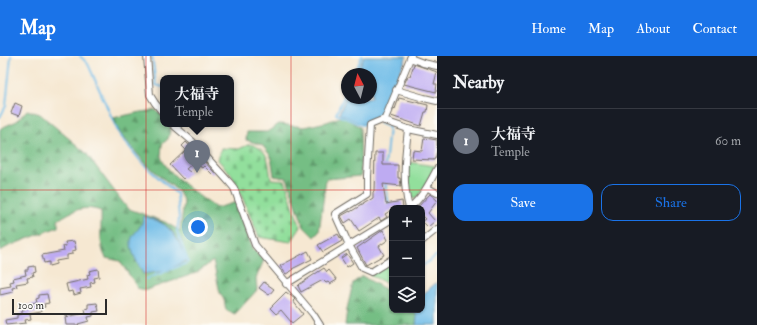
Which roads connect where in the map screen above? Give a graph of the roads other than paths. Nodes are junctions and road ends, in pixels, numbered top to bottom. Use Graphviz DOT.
graph roads {
  1 [pos="147,56"];
  2 [pos="410,57"];
  3 [pos="437,66"];
  4 [pos="396,90"];
  5 [pos="437,100"];
  6 [pos="160,109"];
  7 [pos="383,120"];
  8 [pos="176,127"];
  9 [pos="408,129"];
  10 [pos="437,135"];
  11 [pos="437,170"];
  12 [pos="428,188"];
  13 [pos="437,193"];
  14 [pos="408,205"];
  15 [pos="413,205"];
  16 [pos="389,221"];
  17 [pos="437,229"];
  18 [pos="425,239"];
  19 [pos="349,245"];
  20 [pos="389,261"];
  21 [pos="286,284"];
  22 [pos="320,325"];
  1 -- 6 [label="street"];
  2 -- 3 [label="street"];
  2 -- 4 [label="street"];
  4 -- 5 [label="street"];
  4 -- 7 [label="street"];
  7 -- 9 [label="street"];
  7 -- 19 [label="street"];
  8 -- 21 [label="street"];
  9 -- 10 [label="street"];
  9 -- 14 [label="street"];
  11 -- 12 [label="street"];
  12 -- 13 [label="street"];
  12 -- 15 [label="street"];
  16 -- 19 [label="street"];
  17 -- 18 [label="street"];
  19 -- 20 [label="street"];
  19 -- 21 [label="street"];
  21 -- 22 [label="street"];
}
